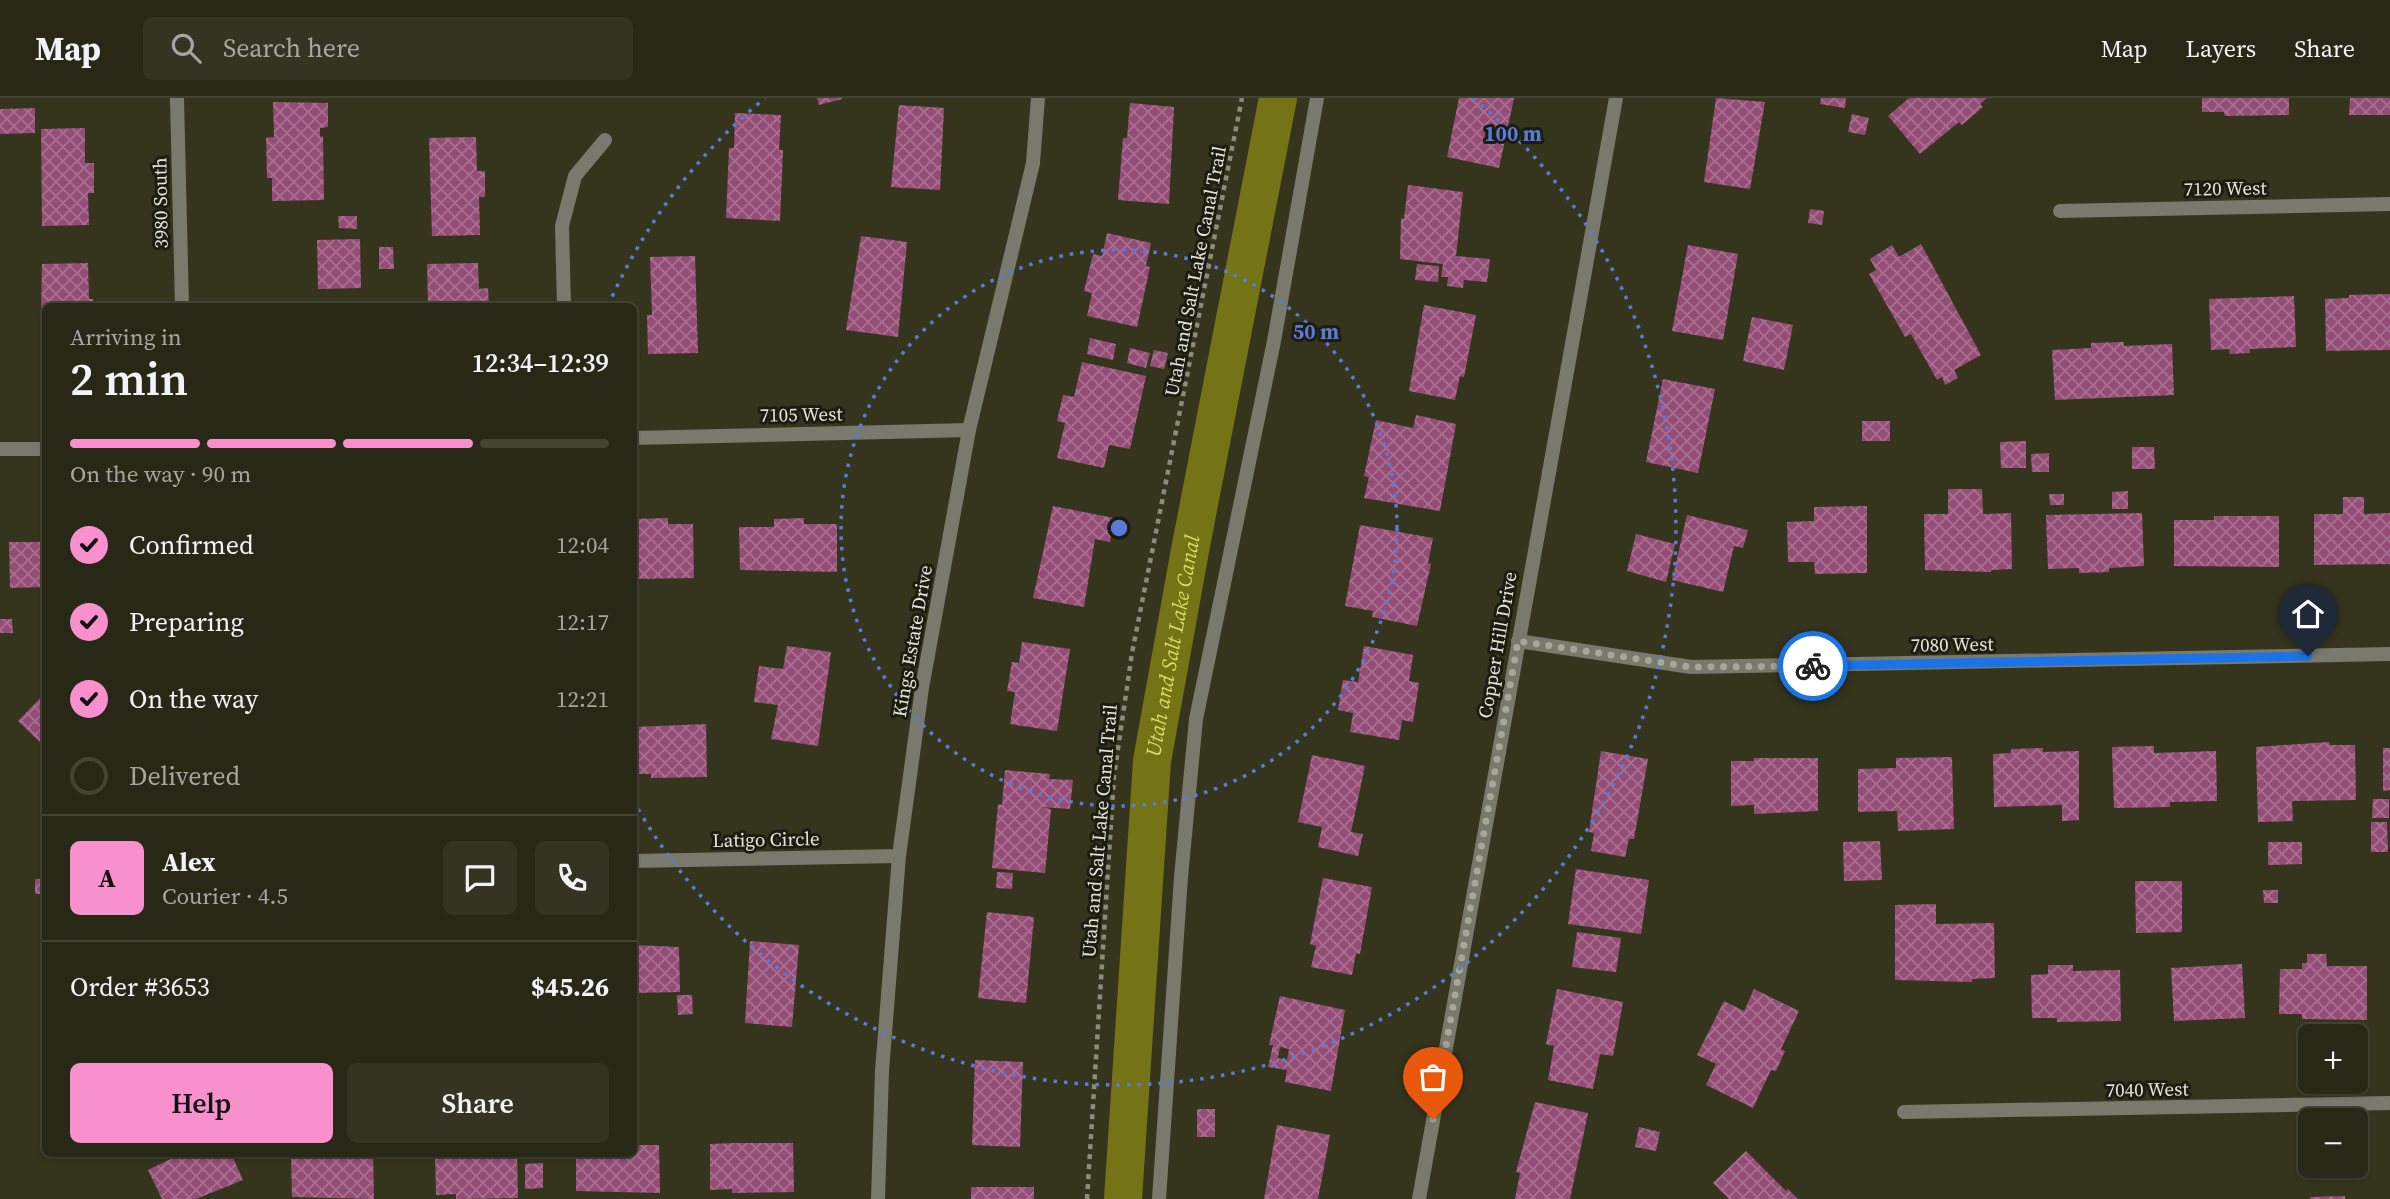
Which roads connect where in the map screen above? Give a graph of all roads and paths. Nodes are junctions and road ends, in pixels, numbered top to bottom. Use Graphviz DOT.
graph roads {
  1 [pos="177,98"];
  2 [pos="1038,98"];
  3 [pos="1242,98"];
  4 [pos="1317,98"];
  5 [pos="1616,98"];
  6 [pos="606,139"];
  7 [pos="2390,204"];
  8 [pos="2060,211"];
  9 [pos="182,303"];
  10 [pos="564,303"];
  11 [pos="969,430"];
  12 [pos="637,438"];
  13 [pos="0,449"];
  14 [pos="42,449"];
  15 [pos="1518,641"];
  16 [pos="2390,654"];
  17 [pos="899,856"];
  18 [pos="637,861"];
  19 [pos="2390,1103"];
  20 [pos="1904,1112"];
  21 [pos="878,1199"];
  22 [pos="1087,1199"];
  23 [pos="1159,1199"];
  24 [pos="1419,1199"];
  1 -- 9 [label="street, 3980 South"];
  2 -- 11 [label="street, Kings Estate Drive"];
  3 -- 22 [label="path, Utah and Salt Lake Canal Trail"];
  4 -- 23 [label="street"];
  5 -- 15 [label="street, Copper Hill Drive"];
  6 -- 10 [label="street"];
  7 -- 8 [label="street, 7120 West"];
  11 -- 12 [label="street, 7105 West"];
  11 -- 17 [label="street, Kings Estate Drive"];
  13 -- 14 [label="street"];
  15 -- 16 [label="street, 7080 West"];
  15 -- 24 [label="street, Copper Hill Drive"];
  17 -- 18 [label="street, Latigo Circle"];
  17 -- 21 [label="street, Kings Estate Drive"];
  19 -- 20 [label="street, 7040 West"];
}
